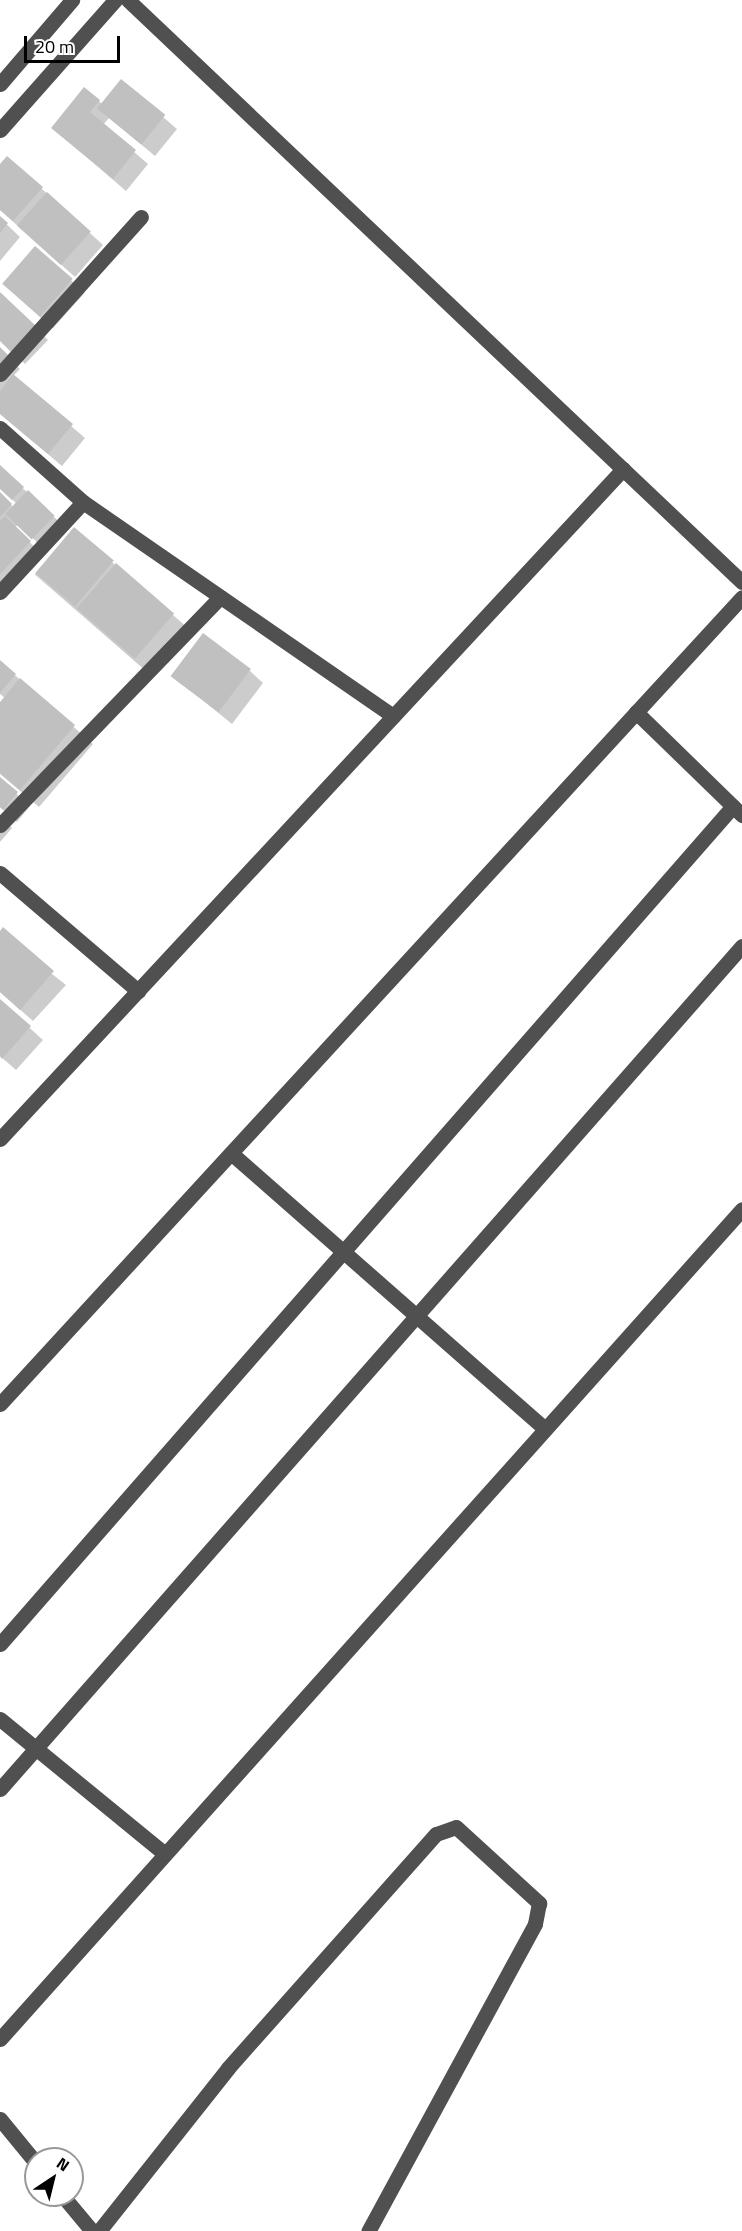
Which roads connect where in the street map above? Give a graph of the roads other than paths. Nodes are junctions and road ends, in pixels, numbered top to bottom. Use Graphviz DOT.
graph roads {
  1 [pos="72,0"];
  2 [pos="115,0"];
  3 [pos="128,0"];
  4 [pos="0,84"];
  5 [pos="0,130"];
  6 [pos="141,218"];
  7 [pos="0,374"];
  8 [pos="0,428"];
  9 [pos="623,469"];
  10 [pos="83,502"];
  11 [pos="742,582"];
  12 [pos="0,592"];
  13 [pos="220,597"];
  14 [pos="742,597"];
  15 [pos="636,712"];
  16 [pos="393,716"];
  17 [pos="737,811"];
  18 [pos="0,825"];
  19 [pos="0,873"];
  20 [pos="742,945"];
  21 [pos="138,991"];
  22 [pos="0,1139"];
  23 [pos="231,1153"];
  24 [pos="742,1209"];
  25 [pos="344,1252"];
  26 [pos="416,1316"];
  27 [pos="0,1404"];
  28 [pos="545,1429"];
  29 [pos="0,1644"];
  30 [pos="0,1719"];
  31 [pos="36,1748"];
  32 [pos="0,1789"];
  33 [pos="165,1854"];
  34 [pos="0,2039"];
  35 [pos="0,2119"];
  36 [pos="24,2148"];
  37 [pos="72,2207"];
  38 [pos="92,2231"];
  39 [pos="99,2231"];
  40 [pos="368,2231"];
  1 -- 4 [label="street"];
  2 -- 5 [label="street"];
  3 -- 9 [label="street"];
  6 -- 7 [label="street"];
  8 -- 10 [label="street"];
  9 -- 11 [label="street"];
  9 -- 16 [label="street"];
  10 -- 12 [label="street"];
  10 -- 13 [label="street"];
  13 -- 16 [label="street"];
  13 -- 18 [label="street"];
  14 -- 15 [label="street"];
  15 -- 17 [label="street"];
  15 -- 23 [label="street"];
  16 -- 21 [label="street"];
  17 -- 25 [label="street"];
  19 -- 21 [label="street"];
  20 -- 26 [label="street"];
  21 -- 22 [label="street"];
  23 -- 25 [label="street"];
  23 -- 27 [label="street"];
  24 -- 28 [label="street"];
  25 -- 26 [label="street"];
  25 -- 29 [label="street"];
  26 -- 28 [label="street"];
  26 -- 31 [label="street"];
  28 -- 33 [label="street"];
  30 -- 31 [label="street"];
  31 -- 32 [label="street"];
  31 -- 33 [label="street"];
  33 -- 34 [label="street"];
  35 -- 36 [label="street"];
  37 -- 38 [label="street"];
  39 -- 40 [label="street"];
}
